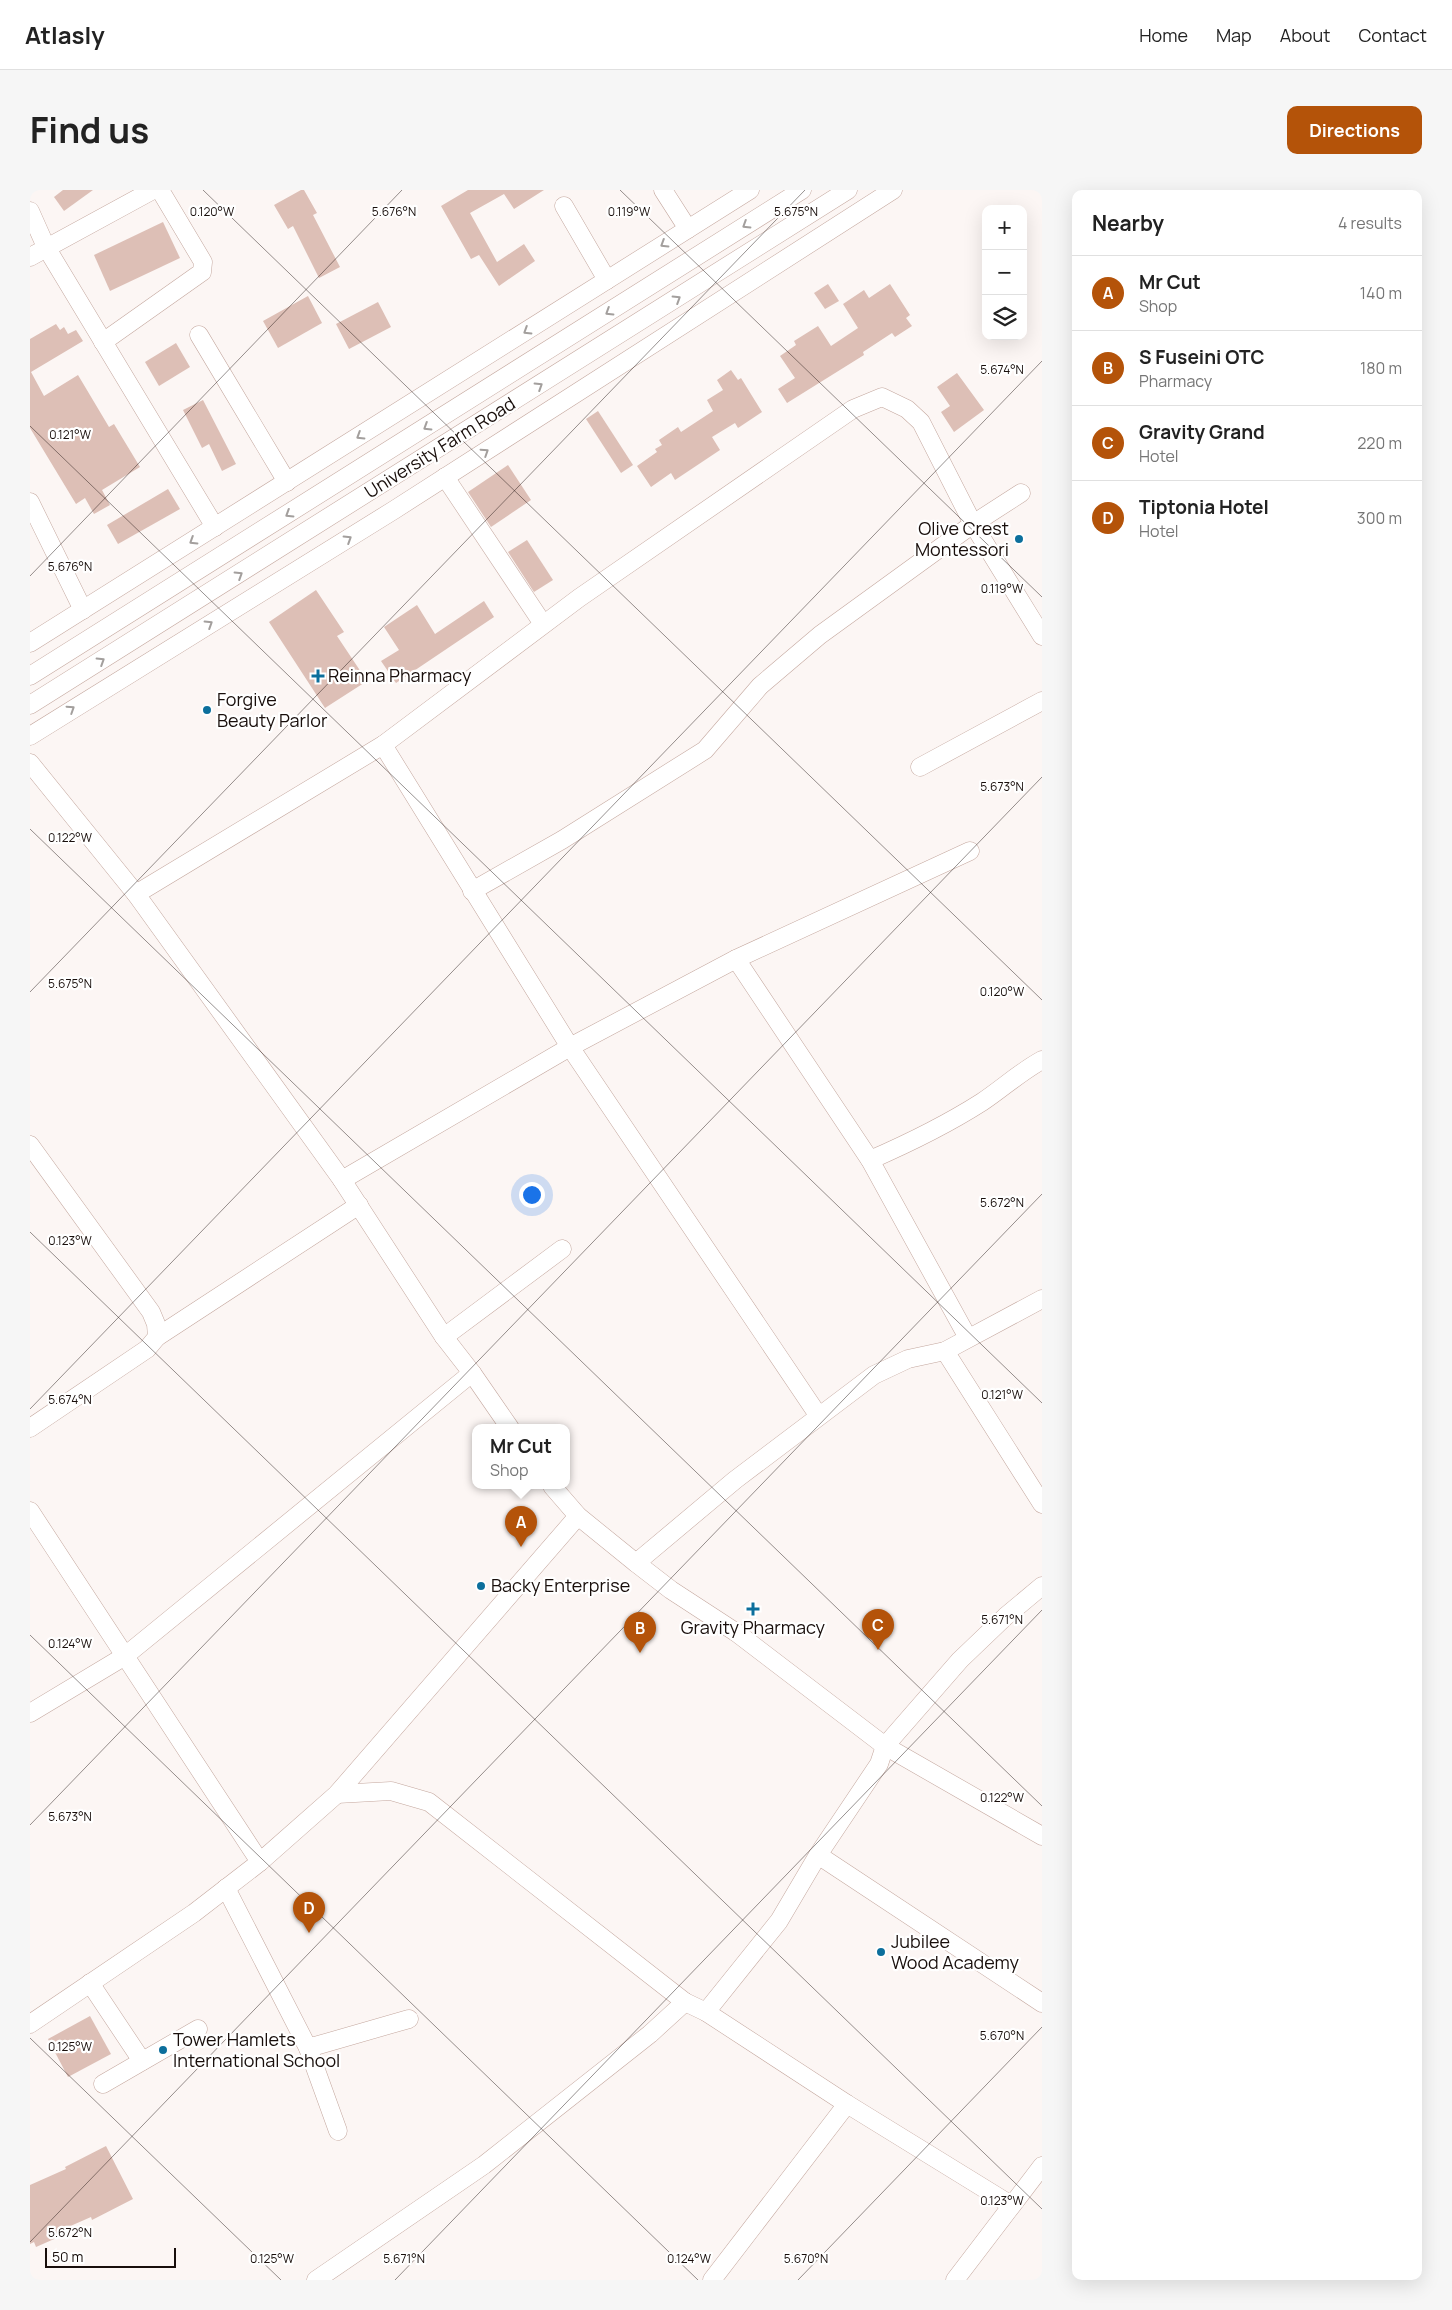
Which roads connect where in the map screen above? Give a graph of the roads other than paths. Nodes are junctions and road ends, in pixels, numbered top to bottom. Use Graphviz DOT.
graph roads {
  1 [pos="153,190"];
  2 [pos="160,190"];
  3 [pos="663,190"];
  4 [pos="750,190"];
  5 [pos="802,190"];
  6 [pos="848,190"];
  7 [pos="893,190"];
  8 [pos="564,206"];
  9 [pos="30,211"];
  10 [pos="688,229"];
  11 [pos="46,247"];
  12 [pos="30,257"];
  13 [pos="607,280"];
  14 [pos="199,335"];
  15 [pos="103,342"];
  16 [pos="445,477"];
  17 [pos="287,482"];
  18 [pos="1021,493"];
  19 [pos="30,502"];
  20 [pos="973,524"];
  21 [pos="215,527"];
  22 [pos="84,610"];
  23 [pos="543,624"];
  24 [pos="1042,636"];
  25 [pos="30,643"];
  26 [pos="30,676"];
  27 [pos="1042,701"];
  28 [pos="30,705"];
  29 [pos="30,736"];
  30 [pos="383,745"];
  31 [pos="30,763"];
  32 [pos="920,767"];
  33 [pos="970,851"];
  34 [pos="472,891"];
  35 [pos="136,894"];
  36 [pos="736,959"];
  37 [pos="570,1047"];
  38 [pos="1042,1060"];
  39 [pos="30,1145"];
  40 [pos="870,1160"];
  41 [pos="342,1180"];
  42 [pos="359,1206"];
  43 [pos="562,1249"];
  44 [pos="1042,1299"];
  45 [pos="157,1337"];
  46 [pos="444,1337"];
  47 [pos="968,1338"];
  48 [pos="944,1351"];
  49 [pos="472,1373"];
  50 [pos="818,1415"];
  51 [pos="507,1424"];
  52 [pos="30,1428"];
  53 [pos="555,1489"];
  54 [pos="1042,1504"];
  55 [pos="30,1511"];
  56 [pos="578,1516"];
  57 [pos="636,1563"];
  58 [pos="1042,1586"];
  59 [pos="125,1656"];
  60 [pos="30,1714"];
  61 [pos="885,1746"];
  62 [pos="337,1794"];
  63 [pos="1042,1836"];
  64 [pos="818,1855"];
  65 [pos="260,1862"];
  66 [pos="226,1888"];
  67 [pos="90,1983"];
  68 [pos="685,2002"];
  69 [pos="1042,2003"];
  70 [pos="706,2012"];
  71 [pos="409,2019"];
  72 [pos="30,2024"];
  73 [pos="198,2029"];
  74 [pos="308,2048"];
  75 [pos="142,2062"];
  76 [pos="103,2084"];
  77 [pos="847,2104"];
  78 [pos="338,2131"];
  79 [pos="1042,2166"];
  80 [pos="1011,2205"];
  81 [pos="957,2279"];
  82 [pos="316,2280"];
  83 [pos="712,2280"];
  1 -- 11 [label="street"];
  2 -- 15 [label="street"];
  3 -- 10 [label="street"];
  4 -- 10 [label="street"];
  5 -- 26 [label="street, University Farm Road, one-way"];
  28 -- 6 [label="street, University Farm Road, one-way"];
  16 -- 7 [label="street, one-way"];
  8 -- 13 [label="street"];
  9 -- 11 [label="street"];
  10 -- 13 [label="street, one-way"];
  11 -- 12 [label="street"];
  11 -- 15 [label="street"];
  13 -- 17 [label="street, one-way"];
  14 -- 17 [label="street"];
  15 -- 21 [label="street"];
  16 -- 23 [label="street"];
  29 -- 16 [label="street, one-way"];
  17 -- 21 [label="street"];
  18 -- 20 [label="street"];
  19 -- 22 [label="street"];
  20 -- 23 [label="street"];
  20 -- 24 [label="street"];
  20 -- 34 [label="street"];
  21 -- 22 [label="street, one-way"];
  22 -- 25 [label="street"];
  23 -- 30 [label="street"];
  27 -- 32 [label="street"];
  30 -- 34 [label="street"];
  30 -- 35 [label="street"];
  31 -- 35 [label="street"];
  33 -- 36 [label="street"];
  34 -- 37 [label="street"];
  35 -- 41 [label="street"];
  36 -- 37 [label="street"];
  36 -- 40 [label="street"];
  37 -- 41 [label="street"];
  37 -- 50 [label="street"];
  38 -- 40 [label="street"];
  39 -- 45 [label="street"];
  40 -- 47 [label="street"];
  41 -- 42 [label="street"];
  42 -- 45 [label="street"];
  42 -- 46 [label="street"];
  43 -- 46 [label="street"];
  44 -- 47 [label="street"];
  45 -- 52 [label="street"];
  46 -- 49 [label="street"];
  47 -- 48 [label="street"];
  48 -- 50 [label="street"];
  48 -- 54 [label="street"];
  49 -- 51 [label="street"];
  49 -- 59 [label="street"];
  50 -- 57 [label="street"];
  53 -- 56 [label="street"];
  55 -- 59 [label="street"];
  56 -- 57 [label="street"];
  56 -- 62 [label="street"];
  57 -- 61 [label="street"];
  58 -- 61 [label="street"];
  59 -- 60 [label="street"];
  59 -- 65 [label="street"];
  61 -- 63 [label="street"];
  61 -- 64 [label="street"];
  62 -- 65 [label="street"];
  62 -- 68 [label="street"];
  64 -- 69 [label="street"];
  64 -- 70 [label="street"];
  65 -- 66 [label="street"];
  66 -- 67 [label="street"];
  66 -- 74 [label="street"];
  67 -- 72 [label="street"];
  67 -- 75 [label="street"];
  68 -- 70 [label="street"];
  68 -- 82 [label="street"];
  70 -- 77 [label="street"];
  71 -- 74 [label="street"];
  73 -- 75 [label="street"];
  74 -- 78 [label="street"];
  75 -- 76 [label="street"];
  77 -- 80 [label="street"];
  77 -- 83 [label="street"];
  79 -- 80 [label="street"];
  80 -- 81 [label="street"];
}
